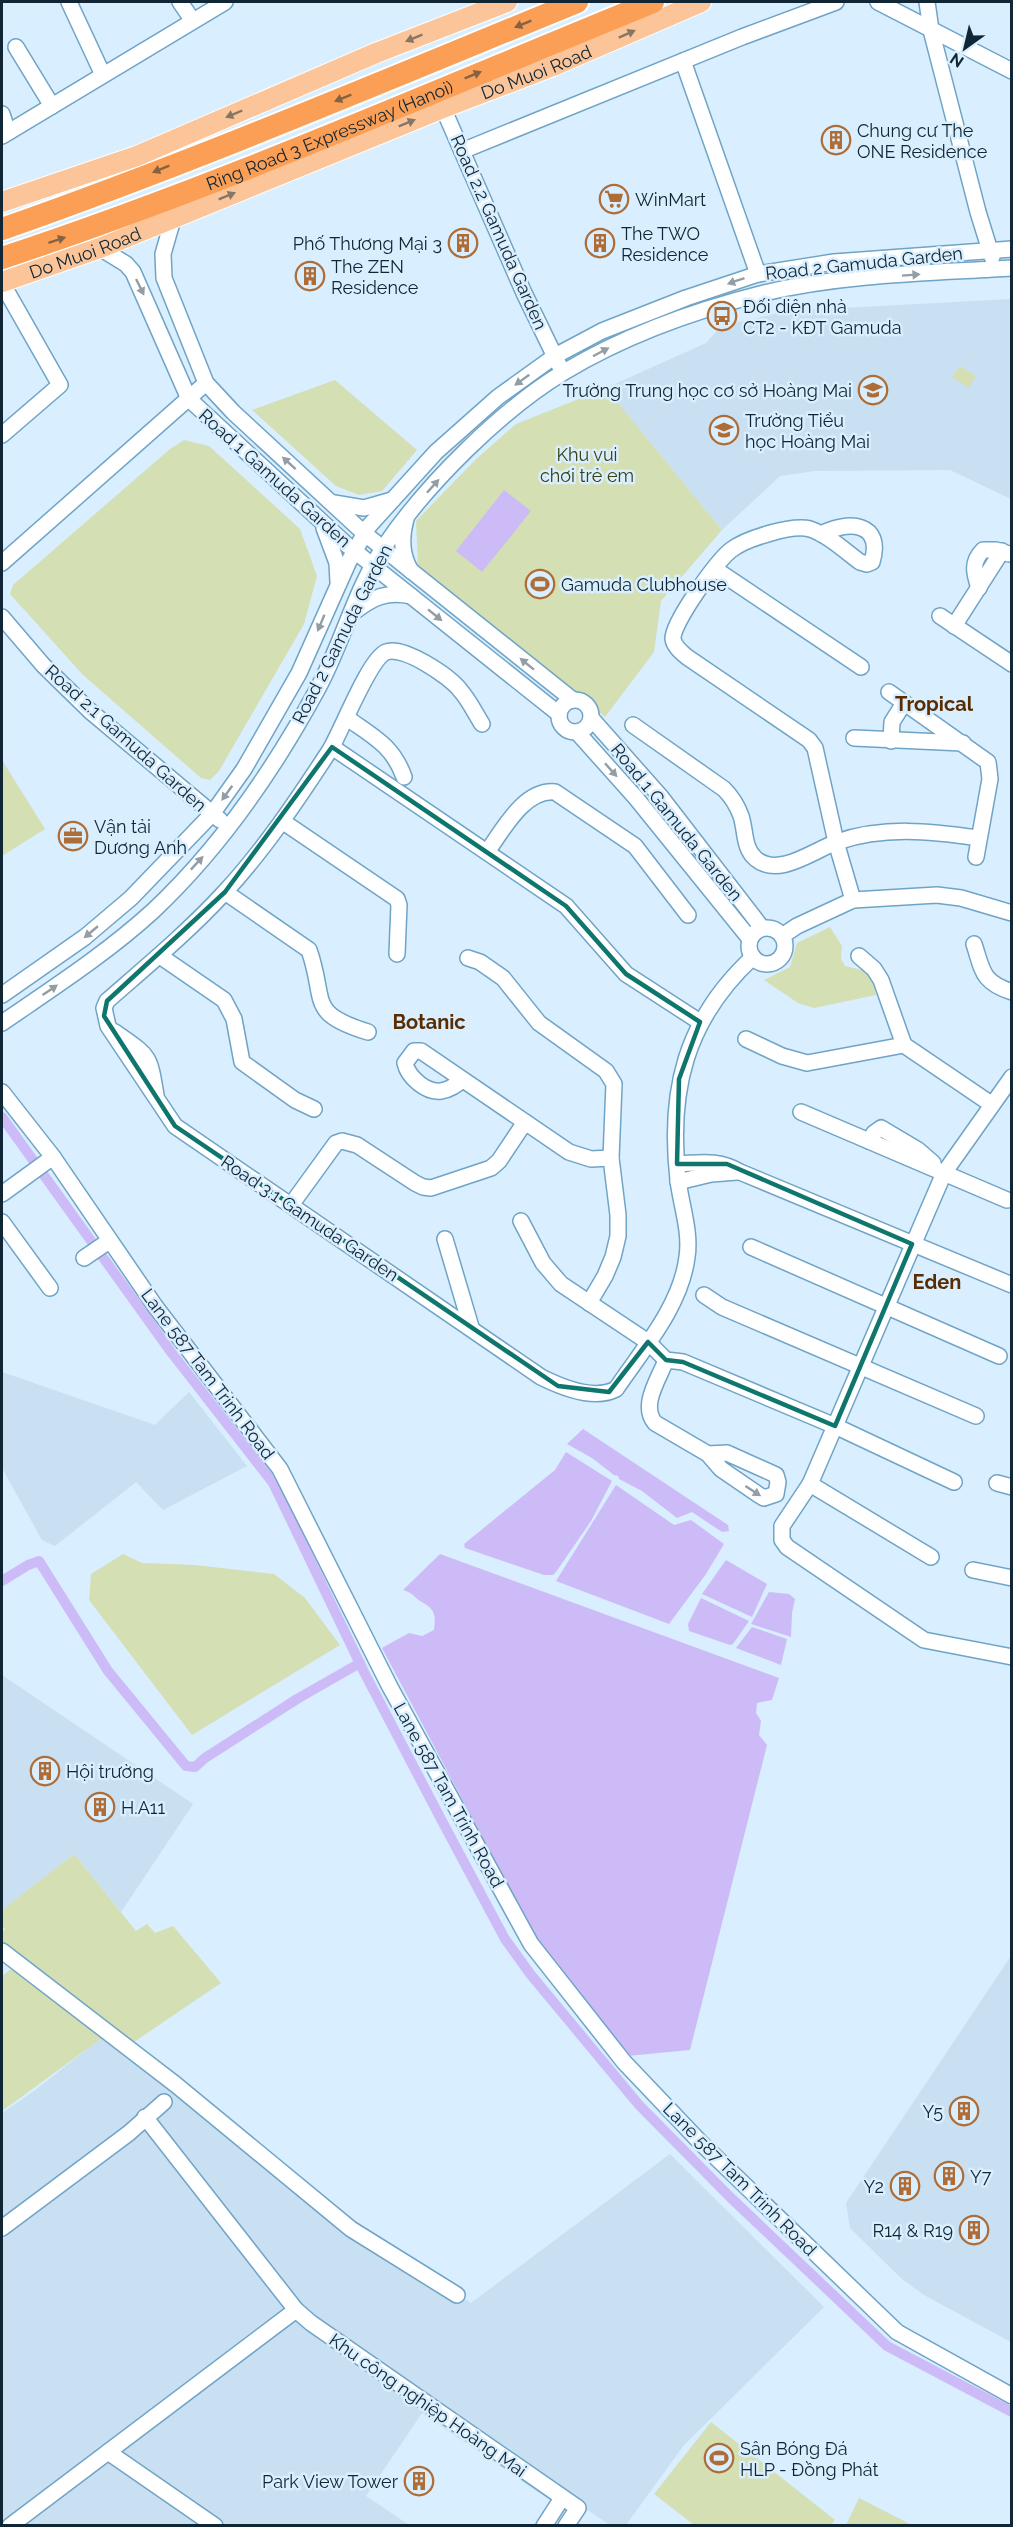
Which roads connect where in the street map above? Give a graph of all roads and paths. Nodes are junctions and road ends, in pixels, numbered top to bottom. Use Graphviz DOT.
graph roads {
  1 [pos="69,2"];
  2 [pos="180,2"];
  3 [pos="507,2"];
  4 [pos="577,2"];
  5 [pos="652,2"];
  6 [pos="701,2"];
  7 [pos="837,2"];
  8 [pos="878,2"];
  9 [pos="927,2"];
  10 [pos="220,3"];
  11 [pos="193,21"];
  12 [pos="932,30"];
  13 [pos="15,47"];
  14 [pos="683,61"];
  15 [pos="1011,71"];
  16 [pos="103,75"];
  17 [pos="52,106"];
  18 [pos="443,108"];
  19 [pos="2,114"];
  20 [pos="5,134"];
  21 [pos="462,151"];
  22 [pos="2,202"];
  23 [pos="172,219"];
  24 [pos="2,229"];
  25 [pos="100,248"];
  26 [pos="1011,249"];
  27 [pos="991,250"];
  28 [pos="2,258"];
  29 [pos="834,262"];
  30 [pos="1011,268"];
  31 [pos="994,269"];
  32 [pos="758,274"];
  33 [pos="836,281"];
  34 [pos="2,283"];
  35 [pos="555,356"];
  36 [pos="563,373"];
  37 [pos="206,383"];
  38 [pos="189,399"];
  39 [pos="2,435"];
  40 [pos="392,500"];
  41 [pos="332,503"];
  42 [pos="406,516"];
  43 [pos="319,520"];
  44 [pos="365,534"];
  45 [pos="821,534"];
  46 [pos="383,549"];
  47 [pos="354,551"];
  48 [pos="1007,553"];
  49 [pos="2,563"];
  50 [pos="373,566"];
  51 [pos="715,569"];
  52 [pos="413,573"];
  53 [pos="338,585"];
  54 [pos="411,596"];
  55 [pos="352,614"];
  56 [pos="940,616"];
  57 [pos="2,618"];
  58 [pos="954,626"];
  59 [pos="1011,664"];
  60 [pos="861,667"];
  61 [pos="889,692"];
  62 [pos="573,700"];
  63 [pos="904,703"];
  64 [pos="559,714"];
  65 [pos="591,717"];
  66 [pos="347,718"];
  67 [pos="482,724"];
  68 [pos="633,725"];
  69 [pos="577,732"];
  70 [pos="854,738"];
  71 [pos="891,741"];
  72 [pos="963,743"];
  73 [pos="332,747"];
  74 [pos="404,777"];
  75 [pos="651,785"];
  76 [pos="636,798"];
  77 [pos="212,814"];
  78 [pos="282,821"];
  79 [pos="230,827"];
  80 [pos="978,838"];
  81 [pos="836,842"];
  82 [pos="487,852"];
  83 [pos="976,857"];
  84 [pos="225,892"];
  85 [pos="853,900"];
  86 [pos="1011,913"];
  87 [pos="688,915"];
  88 [pos="762,928"];
  89 [pos="782,936"];
  90 [pos="750,939"];
  91 [pos="974,944"];
  92 [pos="397,954"];
  93 [pos="160,956"];
  94 [pos="859,956"];
  95 [pos="753,957"];
  96 [pos="468,958"];
  97 [pos="1011,992"];
  98 [pos="2,995"];
  99 [pos="700,1022"];
  100 [pos="2,1023"];
  101 [pos="368,1032"];
  102 [pos="746,1039"];
  103 [pos="904,1045"];
  104 [pos="1011,1077"];
  105 [pos="463,1080"];
  106 [pos="2,1092"];
  107 [pos="991,1104"];
  108 [pos="314,1110"];
  109 [pos="801,1112"];
  110 [pos="525,1122"];
  111 [pos="610,1158"];
  112 [pos="43,1164"];
  113 [pos="676,1164"];
  114 [pos="740,1172"];
  115 [pos="944,1173"];
  116 [pos="678,1182"];
  117 [pos="2,1194"];
  118 [pos="1006,1200"];
  119 [pos="291,1205"];
  120 [pos="521,1221"];
  121 [pos="2,1222"];
  122 [pos="445,1239"];
  123 [pos="106,1243"];
  124 [pos="912,1244"];
  125 [pos="751,1247"];
  126 [pos="87,1256"];
  127 [pos="1011,1285"];
  128 [pos="50,1288"];
  129 [pos="704,1295"];
  130 [pos="589,1303"];
  131 [pos="885,1306"];
  132 [pos="471,1327"];
  133 [pos="648,1342"];
  134 [pos="999,1356"];
  135 [pos="666,1360"];
  136 [pos="860,1366"];
  137 [pos="975,1416"];
  138 [pos="835,1426"];
  139 [pos="708,1454"];
  140 [pos="954,1482"];
  141 [pos="810,1484"];
  142 [pos="931,1557"];
  143 [pos="973,1570"];
  144 [pos="1011,1578"];
  145 [pos="1011,1657"];
  146 [pos="2,1951"];
  147 [pos="164,2102"];
  148 [pos="145,2117"];
  149 [pos="2,2228"];
  150 [pos="457,2295"];
  151 [pos="296,2310"];
  152 [pos="1011,2396"];
  153 [pos="108,2452"];
  154 [pos="562,2498"];
  155 [pos="10,2526"];
  156 [pos="214,2526"];
  157 [pos="544,2526"];
  158 [pos="567,2526"];
  1 -- 16 [label="street"];
  2 -- 11 [label="street"];
  3 -- 22 [label="main road, one-way"];
  4 -- 24 [label="highway, Ring Road 3 Expressway (Hanoi), one-way"];
  28 -- 5 [label="highway, Ring Road 3 Expressway (Hanoi), one-way"];
  18 -- 6 [label="main road, Do Muoi Road, one-way"];
  7 -- 14 [label="street"];
  8 -- 12 [label="street"];
  9 -- 12 [label="street"];
  10 -- 11 [label="street"];
  11 -- 16 [label="street"];
  12 -- 15 [label="street"];
  12 -- 27 [label="street"];
  13 -- 17 [label="street"];
  14 -- 21 [label="street"];
  14 -- 32 [label="street"];
  16 -- 17 [label="street"];
  17 -- 20 [label="street"];
  18 -- 21 [label="street, Road 2.2 Gamuda Garden"];
  23 -- 18 [label="main road, Do Muoi Road, one-way"];
  19 -- 20 [label="street"];
  21 -- 35 [label="street, Road 2.2 Gamuda Garden"];
  23 -- 25 [label="main road, Do Muoi Road"];
  23 -- 37 [label="street, Road 1 Gamuda Garden"];
  25 -- 34 [label="main road, Do Muoi Road"];
  25 -- 38 [label="street, Road 1 Gamuda Garden, one-way"];
  26 -- 27 [label="street, Road 2 Gamuda Garden"];
  27 -- 29 [label="street, Road 2 Gamuda Garden"];
  27 -- 31 [label="street"];
  29 -- 32 [label="street, Road 2 Gamuda Garden"];
  29 -- 33 [label="street"];
  30 -- 31 [label="street, Road 2 Gamuda Garden"];
  33 -- 31 [label="street, Road 2 Gamuda Garden, one-way"];
  32 -- 35 [label="street, Road 2 Gamuda Garden, one-way"];
  36 -- 33 [label="street, Road 2 Gamuda Garden, one-way"];
  34 -- 39 [label="street"];
  35 -- 36 [label="street, Road 2.2 Gamuda Garden"];
  35 -- 40 [label="street, Road 2 Gamuda Garden, one-way"];
  42 -- 36 [label="street, Road 2 Gamuda Garden, one-way"];
  37 -- 38 [label="street"];
  41 -- 37 [label="street, Road 1 Gamuda Garden, one-way"];
  38 -- 43 [label="street, Road 1 Gamuda Garden"];
  38 -- 49 [label="street"];
  40 -- 41 [label="street"];
  40 -- 44 [label="street, Road 2 Gamuda Garden"];
  41 -- 44 [label="street, Road 1 Gamuda Garden"];
  42 -- 46 [label="street, Road 2 Gamuda Garden"];
  42 -- 52 [label="street"];
  43 -- 47 [label="street, Road 1 Gamuda Garden"];
  43 -- 53 [label="street"];
  44 -- 46 [label="street, Road 1 Gamuda Garden"];
  44 -- 47 [label="street, Road 2 Gamuda Garden"];
  45 -- 51 [label="street"];
  46 -- 50 [label="street, Road 2 Gamuda Garden"];
  46 -- 52 [label="street"];
  47 -- 50 [label="street, Road 1 Gamuda Garden"];
  47 -- 53 [label="street, Road 2 Gamuda Garden"];
  48 -- 58 [label="street"];
  50 -- 54 [label="street, Road 1 Gamuda Garden"];
  50 -- 55 [label="street, Road 2 Gamuda Garden"];
  51 -- 60 [label="street"];
  51 -- 81 [label="street"];
  62 -- 52 [label="street, one-way"];
  53 -- 77 [label="street, Road 2 Gamuda Garden, one-way"];
  54 -- 55 [label="street"];
  54 -- 64 [label="street, Road 1 Gamuda Garden, one-way"];
  55 -- 79 [label="street, Road 2 Gamuda Garden"];
  56 -- 58 [label="street"];
  57 -- 77 [label="street, Road 2.1 Gamuda Garden"];
  58 -- 59 [label="street"];
  61 -- 63 [label="street"];
  62 -- 64 [label="street"];
  62 -- 65 [label="street"];
  63 -- 71 [label="street"];
  63 -- 72 [label="street"];
  64 -- 69 [label="street"];
  65 -- 69 [label="street"];
  65 -- 75 [label="street, Road 1 Gamuda Garden"];
  66 -- 67 [label="street, Road 3.1 Gamuda Garden"];
  66 -- 73 [label="street, Road 3.1 Gamuda Garden"];
  66 -- 74 [label="street"];
  68 -- 81 [label="street"];
  69 -- 76 [label="street, Road 1 Gamuda Garden, one-way"];
  70 -- 71 [label="street"];
  71 -- 72 [label="street"];
  72 -- 80 [label="street"];
  73 -- 78 [label="street, Road 3.1 Gamuda Garden"];
  73 -- 82 [label="street"];
  75 -- 76 [label="street"];
  75 -- 88 [label="street, Road 1 Gamuda Garden"];
  76 -- 90 [label="street, Road 1 Gamuda Garden"];
  77 -- 79 [label="street, Road 2.1 Gamuda Garden"];
  77 -- 98 [label="street, Road 2 Gamuda Garden, one-way"];
  78 -- 84 [label="street, Road 3.1 Gamuda Garden"];
  78 -- 92 [label="street"];
  100 -- 79 [label="street, Road 2 Gamuda Garden, one-way"];
  80 -- 81 [label="street"];
  80 -- 83 [label="street"];
  81 -- 85 [label="street"];
  82 -- 87 [label="street"];
  82 -- 99 [label="street"];
  84 -- 93 [label="street, Road 3.1 Gamuda Garden"];
  84 -- 101 [label="street"];
  85 -- 86 [label="street"];
  85 -- 89 [label="street"];
  88 -- 89 [label="street"];
  88 -- 90 [label="street"];
  89 -- 95 [label="street"];
  90 -- 95 [label="street"];
  91 -- 97 [label="street"];
  93 -- 108 [label="street"];
  93 -- 119 [label="street, Road 3.1 Gamuda Garden"];
  94 -- 103 [label="street"];
  95 -- 99 [label="street, Road 3.1 Gamuda Garden"];
  96 -- 111 [label="street"];
  99 -- 113 [label="street, Road 3.1 Gamuda Garden"];
  102 -- 103 [label="street"];
  103 -- 107 [label="street"];
  104 -- 107 [label="street"];
  105 -- 110 [label="street"];
  106 -- 112 [label="street, Lane 587 Tam Trinh Road"];
  107 -- 115 [label="street"];
  109 -- 115 [label="street"];
  110 -- 111 [label="street"];
  110 -- 119 [label="street"];
  111 -- 130 [label="street"];
  112 -- 117 [label="street"];
  112 -- 123 [label="street, Lane 587 Tam Trinh Road"];
  113 -- 114 [label="street"];
  113 -- 116 [label="street, Road 3.1 Gamuda Garden"];
  114 -- 116 [label="street"];
  114 -- 124 [label="street"];
  115 -- 118 [label="street"];
  115 -- 124 [label="street"];
  116 -- 133 [label="street, Road 3.1 Gamuda Garden"];
  119 -- 132 [label="street, Road 3.1 Gamuda Garden"];
  120 -- 130 [label="street"];
  121 -- 128 [label="street"];
  122 -- 132 [label="street"];
  123 -- 126 [label="street"];
  123 -- 152 [label="street, Lane 587 Tam Trinh Road"];
  124 -- 127 [label="street"];
  124 -- 131 [label="street"];
  125 -- 131 [label="street"];
  129 -- 136 [label="street"];
  130 -- 133 [label="street"];
  131 -- 134 [label="street"];
  131 -- 136 [label="street"];
  132 -- 133 [label="street, Road 3.1 Gamuda Garden"];
  133 -- 135 [label="street"];
  135 -- 138 [label="street"];
  135 -- 139 [label="street"];
  136 -- 137 [label="street"];
  136 -- 138 [label="street"];
  138 -- 140 [label="street"];
  138 -- 141 [label="street"];
  141 -- 142 [label="street"];
  141 -- 145 [label="street"];
  143 -- 144 [label="street"];
  146 -- 150 [label="street"];
  147 -- 148 [label="street"];
  148 -- 149 [label="street"];
  148 -- 151 [label="street, Khu công nghiệp Hoàng Mai"];
  151 -- 153 [label="street"];
  151 -- 154 [label="street, Khu công nghiệp Hoàng Mai"];
  153 -- 155 [label="street"];
  153 -- 156 [label="street"];
  154 -- 157 [label="street"];
  154 -- 158 [label="street, Khu công nghiệp Hoàng Mai"];
}
